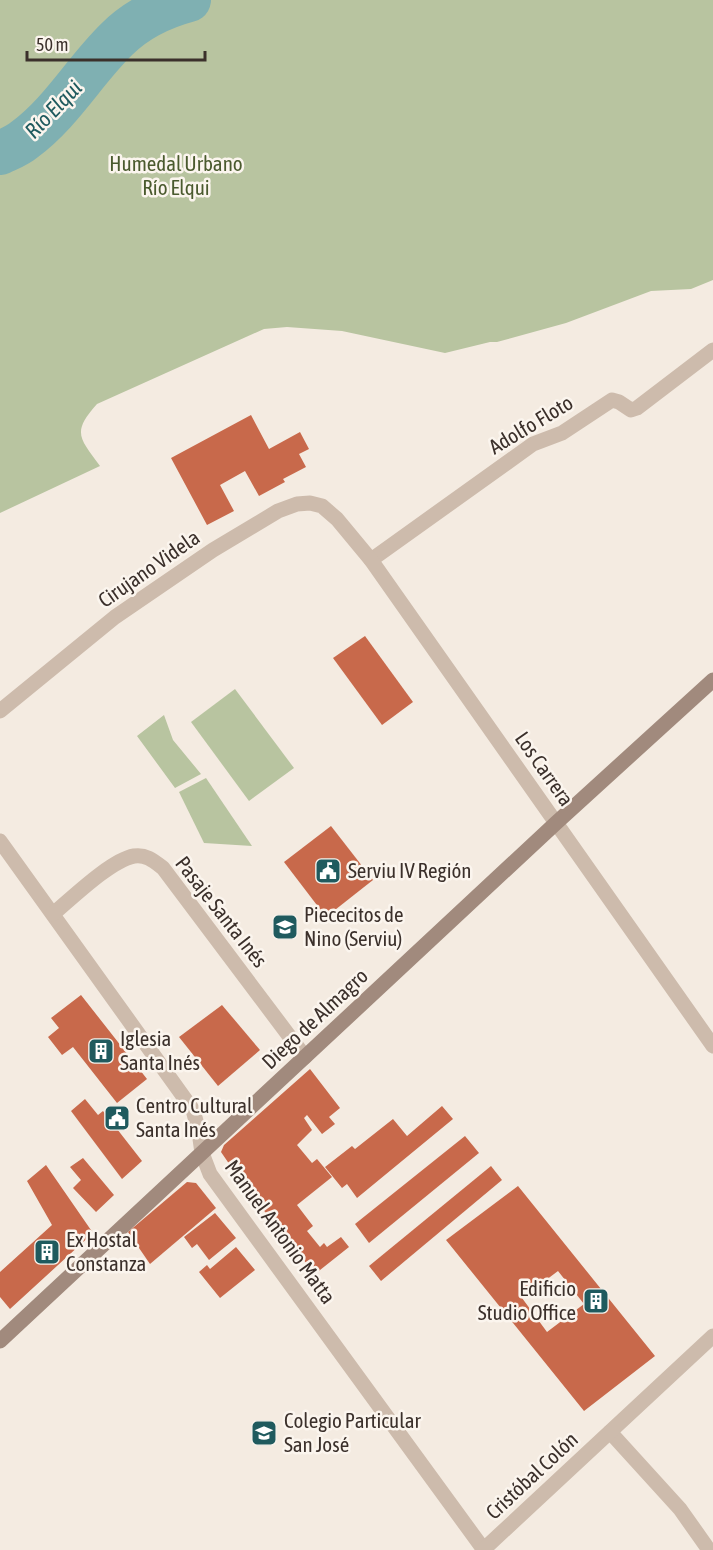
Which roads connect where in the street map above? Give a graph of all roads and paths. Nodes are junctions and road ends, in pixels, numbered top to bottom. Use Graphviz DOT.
graph roads {
  1 [pos="713,350"];
  2 [pos="337,519"];
  3 [pos="371,560"];
  4 [pos="713,680"];
  5 [pos="0,711"];
  6 [pos="556,823"];
  7 [pos="0,841"];
  8 [pos="53,914"];
  9 [pos="713,1046"];
  10 [pos="305,1057"];
  11 [pos="202,1153"];
  12 [pos="713,1336"];
  13 [pos="0,1341"];
  14 [pos="610,1432"];
  15 [pos="484,1550"];
  16 [pos="709,1550"];
  1 -- 3 [label="street, Adolfo Floto"];
  2 -- 3 [label="street, Los Carrera"];
  2 -- 5 [label="street, Cirujano Videla"];
  3 -- 6 [label="street, Los Carrera"];
  4 -- 6 [label="main road, Diego de Almagro"];
  6 -- 9 [label="street, Los Carrera"];
  6 -- 10 [label="main road, Diego de Almagro"];
  7 -- 8 [label="street, Manuel Antonio Matta"];
  8 -- 10 [label="street, Pasaje Santa Inés"];
  8 -- 11 [label="street, Manuel Antonio Matta"];
  10 -- 11 [label="main road, Diego de Almagro"];
  11 -- 13 [label="main road, Diego de Almagro"];
  11 -- 15 [label="street, Manuel Antonio Matta"];
  12 -- 14 [label="street, Cristóbal Colón"];
  14 -- 15 [label="street, Cristóbal Colón"];
  14 -- 16 [label="street, Cristóbal Colón"];
}
